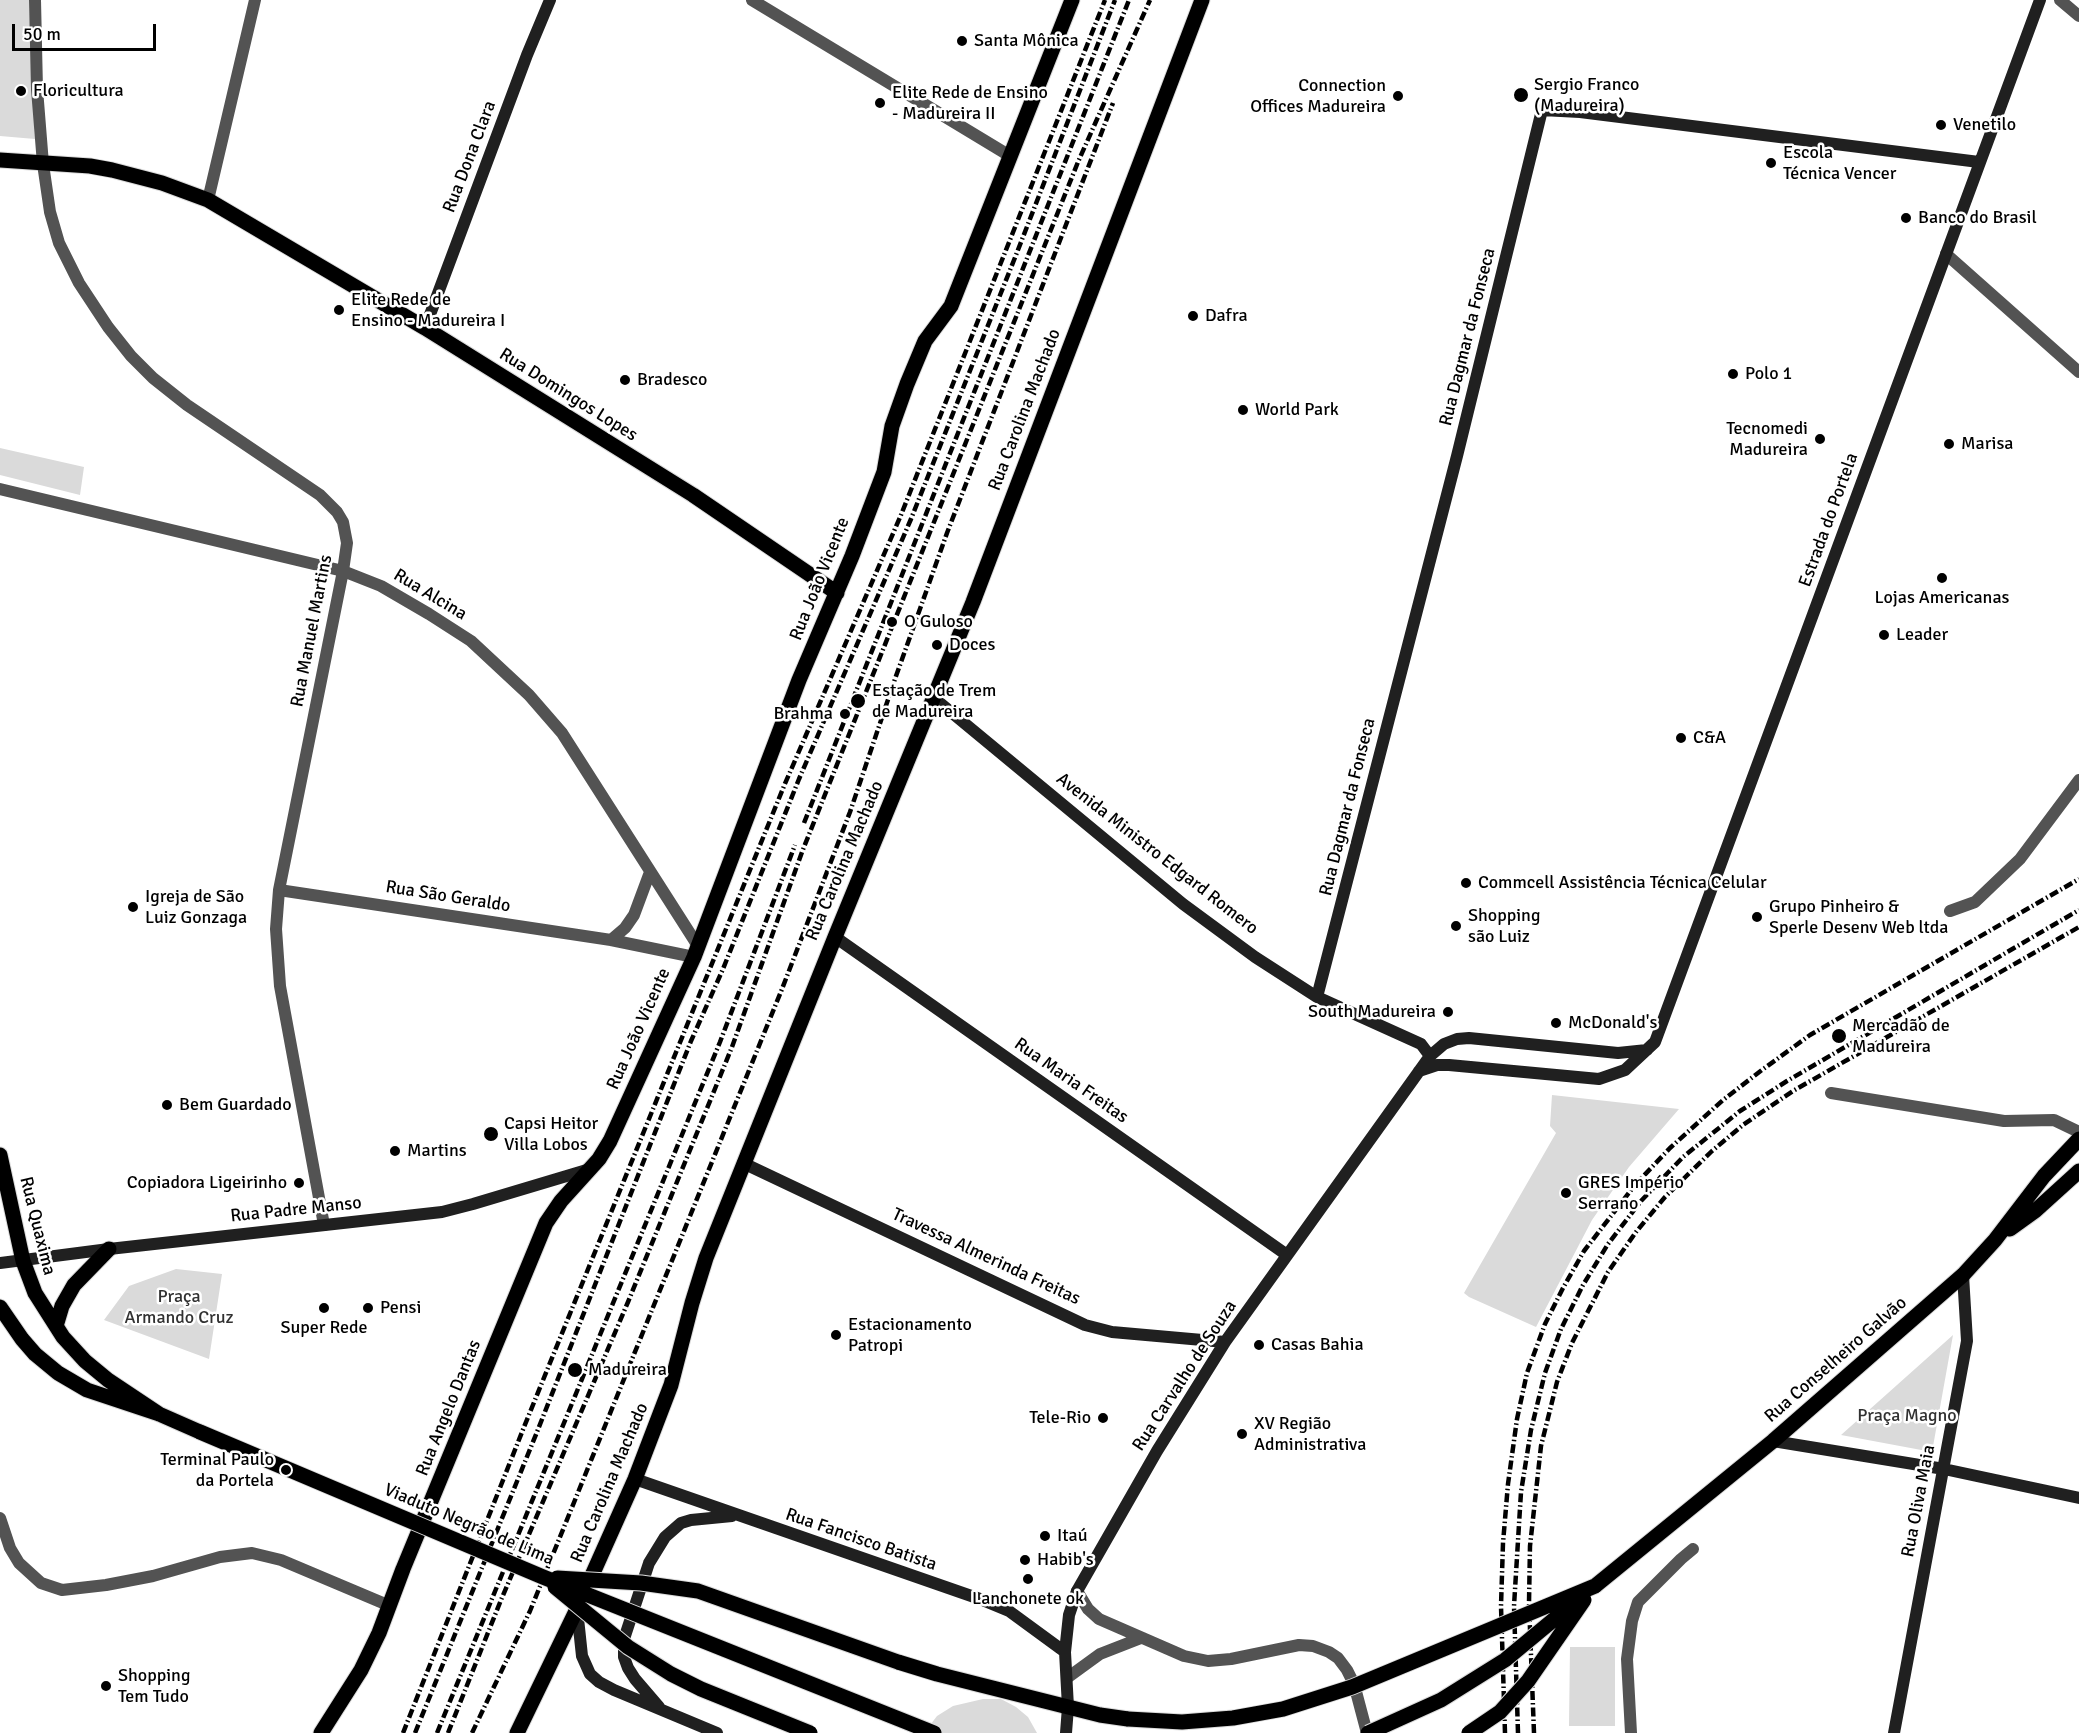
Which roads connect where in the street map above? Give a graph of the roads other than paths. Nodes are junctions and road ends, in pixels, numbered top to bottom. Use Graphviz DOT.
graph roads {
  1 [pos="35,0"];
  2 [pos="255,0"];
  3 [pos="550,0"];
  4 [pos="752,0"];
  5 [pos="1072,0"];
  6 [pos="1202,0"];
  7 [pos="2040,0"];
  8 [pos="2060,0"];
  9 [pos="2079,16"];
  10 [pos="1010,156"];
  11 [pos="0,160"];
  12 [pos="1979,162"];
  13 [pos="43,164"];
  14 [pos="208,200"];
  15 [pos="1946,254"];
  16 [pos="425,328"];
  17 [pos="2079,372"];
  18 [pos="0,489"];
  19 [pos="343,571"];
  20 [pos="837,593"];
  21 [pos="934,698"];
  22 [pos="2079,780"];
  23 [pos="651,872"];
  24 [pos="279,890"];
  25 [pos="1950,912"];
  26 [pos="835,937"];
  27 [pos="611,940"];
  28 [pos="696,951"];
  29 [pos="1317,997"];
  30 [pos="1647,1050"];
  31 [pos="1430,1056"];
  32 [pos="1419,1071"];
  33 [pos="1832,1093"];
  34 [pos="2079,1132"];
  35 [pos="2079,1138"];
  36 [pos="0,1155"];
  37 [pos="743,1163"];
  38 [pos="591,1168"];
  39 [pos="2079,1171"];
  40 [pos="2,1179"];
  41 [pos="324,1225"];
  42 [pos="1995,1240"];
  43 [pos="109,1249"];
  44 [pos="1287,1255"];
  45 [pos="23,1261"];
  46 [pos="0,1263"];
  47 [pos="1964,1275"];
  48 [pos="0,1307"];
  49 [pos="56,1326"];
  50 [pos="1225,1342"];
  51 [pos="159,1414"];
  52 [pos="1773,1441"];
  53 [pos="1944,1469"];
  54 [pos="635,1479"];
  55 [pos="2079,1498"];
  56 [pos="736,1515"];
  57 [pos="0,1518"];
  58 [pos="1693,1550"];
  59 [pos="543,1577"];
  60 [pos="1595,1586"];
  61 [pos="1077,1591"];
  62 [pos="390,1606"];
  63 [pos="577,1609"];
  64 [pos="1141,1638"];
  65 [pos="1065,1652"];
  66 [pos="1067,1678"];
  67 [pos="659,1707"];
  68 [pos="1068,1707"];
  69 [pos="321,1733"];
  70 [pos="517,1733"];
  71 [pos="717,1733"];
  72 [pos="810,1733"];
  73 [pos="934,1733"];
  74 [pos="1066,1733"];
  75 [pos="1368,1733"];
  76 [pos="1469,1733"];
  77 [pos="1631,1733"];
  78 [pos="1894,1733"];
  1 -- 13 [label="street, Rua Manuel Martins"];
  2 -- 14 [label="street"];
  3 -- 16 [label="main road, Rua Dona Clara"];
  4 -- 10 [label="street"];
  5 -- 10 [label="main road, Rua João Vicente"];
  6 -- 21 [label="main road, Rua Carolina Machado"];
  7 -- 12 [label="main road, Estrada do Portela"];
  8 -- 9 [label="street"];
  10 -- 20 [label="main road, Rua João Vicente"];
  11 -- 13 [label="main road, Rua Domingos Lopes"];
  12 -- 15 [label="main road, Estrada do Portela"];
  12 -- 29 [label="main road, Rua Dagmar da Fonseca"];
  13 -- 14 [label="main road, Rua Domingos Lopes"];
  13 -- 19 [label="street, Rua Manuel Martins"];
  14 -- 16 [label="main road, Rua Domingos Lopes"];
  15 -- 17 [label="street"];
  15 -- 30 [label="main road, Estrada do Portela"];
  16 -- 20 [label="main road, Rua Domingos Lopes"];
  18 -- 19 [label="street, Rua Alcina"];
  19 -- 23 [label="street, Rua Alcina"];
  19 -- 24 [label="street, Rua Manuel Martins"];
  20 -- 28 [label="main road, Rua João Vicente"];
  21 -- 26 [label="main road, Rua Carolina Machado"];
  21 -- 29 [label="main road, Avenida Ministro Edgard Romero"];
  22 -- 25 [label="street"];
  23 -- 27 [label="street"];
  23 -- 28 [label="street, Rua Alcina"];
  24 -- 27 [label="street, Rua São Geraldo"];
  24 -- 41 [label="street, Rua Manuel Martins"];
  26 -- 37 [label="main road, Rua Carolina Machado"];
  26 -- 44 [label="main road, Rua Maria Freitas"];
  27 -- 28 [label="street, Rua São Geraldo"];
  28 -- 38 [label="main road, Rua João Vicente"];
  29 -- 31 [label="main road, Avenida Ministro Edgard Romero"];
  30 -- 31 [label="main road"];
  30 -- 32 [label="main road"];
  31 -- 32 [label="main road"];
  32 -- 44 [label="main road, Rua Carvalho de Souza"];
  33 -- 34 [label="street"];
  35 -- 42 [label="main road, Rua Conselheiro Galvão"];
  36 -- 40 [label="main road, Rua Quaxima"];
  37 -- 50 [label="main road, Travessa Almerinda Freitas"];
  37 -- 54 [label="main road, Rua Carolina Machado"];
  38 -- 41 [label="main road, Rua Padre Manso"];
  38 -- 62 [label="main road, Rua Angelo Dantas"];
  39 -- 42 [label="main road"];
  40 -- 45 [label="main road, Rua Quaxima"];
  41 -- 43 [label="main road, Rua Padre Manso"];
  42 -- 47 [label="main road, Rua Conselheiro Galvão"];
  43 -- 45 [label="main road, Rua Padre Manso"];
  43 -- 49 [label="main road"];
  44 -- 50 [label="main road, Rua Carvalho de Souza"];
  45 -- 46 [label="main road, Rua Padre Manso"];
  45 -- 49 [label="main road, Rua Quaxima"];
  47 -- 52 [label="main road, Rua Conselheiro Galvão"];
  47 -- 53 [label="main road, Rua Oliva Maia"];
  48 -- 51 [label="main road"];
  49 -- 51 [label="main road, Rua Quaxima"];
  50 -- 61 [label="main road, Rua Carvalho de Souza"];
  51 -- 59 [label="main road, Viaduto Negrão de Lima, bridge"];
  52 -- 53 [label="main road"];
  52 -- 60 [label="main road, Rua Conselheiro Galvão"];
  53 -- 55 [label="main road"];
  53 -- 78 [label="main road, Rua Oliva Maia"];
  54 -- 56 [label="main road, Rua Fancisco Batista"];
  54 -- 63 [label="main road, Rua Carolina Machado"];
  56 -- 65 [label="main road, Rua Fancisco Batista"];
  56 -- 67 [label="main road"];
  57 -- 62 [label="street"];
  58 -- 77 [label="street"];
  59 -- 68 [label="main road, bridge"];
  59 -- 72 [label="main road, bridge"];
  59 -- 73 [label="main road, Viaduto Negrão de Lima, bridge"];
  60 -- 68 [label="main road, bridge"];
  60 -- 75 [label="main road, bridge"];
  60 -- 76 [label="main road, bridge"];
  61 -- 64 [label="street"];
  61 -- 65 [label="main road, Rua Carvalho de Souza"];
  62 -- 69 [label="main road, Rua Angelo Dantas"];
  63 -- 67 [label="main road"];
  63 -- 70 [label="main road, Rua Carolina Machado"];
  64 -- 66 [label="street"];
  64 -- 75 [label="street"];
  65 -- 66 [label="main road, Rua Carvalho de Souza"];
  66 -- 68 [label="main road, Rua Carvalho de Souza"];
  67 -- 71 [label="main road"];
  68 -- 74 [label="main road, Rua Carvalho de Souza"];
}
